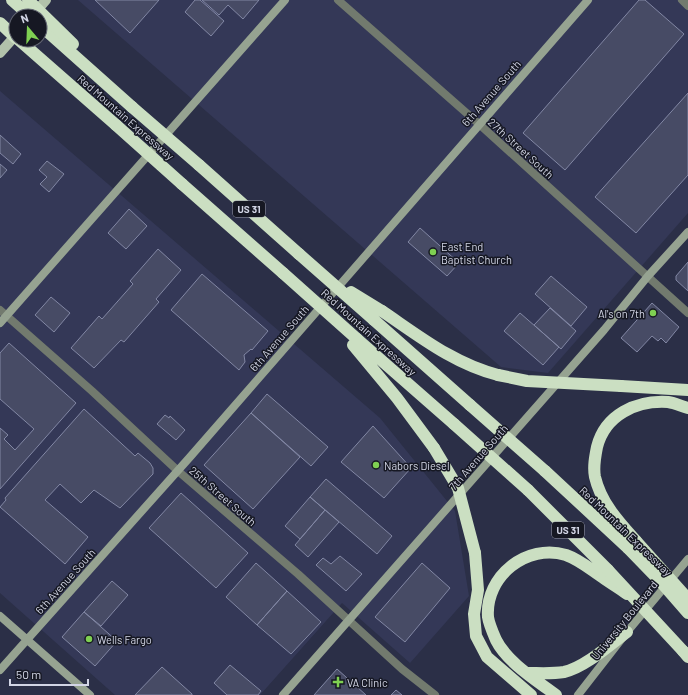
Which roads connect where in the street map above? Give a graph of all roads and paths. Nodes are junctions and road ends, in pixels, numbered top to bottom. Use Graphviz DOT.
graph roads {
  1 [pos="12,0"];
  2 [pos="28,0"];
  3 [pos="46,0"];
  4 [pos="285,0"];
  5 [pos="338,0"];
  6 [pos="588,0"];
  7 [pos="682,0"];
  8 [pos="688,6"];
  9 [pos="22,8"];
  10 [pos="38,8"];
  11 [pos="0,24"];
  12 [pos="8,30"];
  13 [pos="48,31"];
  14 [pos="8,45"];
  15 [pos="70,46"];
  16 [pos="28,48"];
  17 [pos="0,53"];
  18 [pos="479,124"];
  19 [pos="688,232"];
  20 [pos="648,276"];
  21 [pos="3,313"];
  22 [pos="688,313"];
  23 [pos="378,315"];
  24 [pos="0,324"];
  25 [pos="355,342"];
  26 [pos="688,390"];
  27 [pos="688,408"];
  28 [pos="178,471"];
  29 [pos="632,544"];
  30 [pos="688,559"];
  31 [pos="605,574"];
  32 [pos="688,599"];
  33 [pos="688,613"];
  34 [pos="0,616"];
  35 [pos="348,621"];
  36 [pos="627,632"];
  37 [pos="27,640"];
  38 [pos="685,654"];
  39 [pos="0,670"];
  40 [pos="527,673"];
  41 [pos="90,695"];
  42 [pos="283,695"];
  43 [pos="435,695"];
  44 [pos="531,695"];
  45 [pos="556,695"];
  46 [pos="578,695"];
  1 -- 9 [label="highway"];
  2 -- 15 [label="highway, bridge"];
  3 -- 10 [label="main road"];
  4 -- 21 [label="street"];
  5 -- 18 [label="street, 27th Street South"];
  6 -- 18 [label="street, 6th Avenue South"];
  7 -- 8 [label="street"];
  11 -- 12 [label="highway, Red Mountain Expressway / US 31, bridge"];
  13 -- 15 [label="highway"];
  14 -- 17 [label="main road"];
  15 -- 23 [label="highway, Red Mountain Expressway / US 31, bridge"];
  16 -- 25 [label="highway, Red Mountain Expressway / US 31, bridge"];
  18 -- 20 [label="street, 27th Street South"];
  18 -- 28 [label="street, 6th Avenue South"];
  19 -- 20 [label="street, 7th Avenue South"];
  20 -- 22 [label="street, 27th Street South"];
  20 -- 35 [label="street, 7th Avenue South"];
  21 -- 24 [label="street"];
  21 -- 28 [label="street, 25th Street South"];
  23 -- 26 [label="highway, bridge"];
  23 -- 29 [label="highway, Red Mountain Expressway / US 31, bridge"];
  25 -- 31 [label="highway, Red Mountain Expressway / US 31, bridge"];
  25 -- 44 [label="highway, bridge"];
  27 -- 29 [label="highway"];
  28 -- 35 [label="street, 25th Street South"];
  28 -- 37 [label="street, 6th Avenue South"];
  29 -- 32 [label="highway, bridge"];
  29 -- 33 [label="highway, Red Mountain Expressway / US 31, bridge"];
  30 -- 36 [label="street, University Boulevard"];
  31 -- 38 [label="highway, Red Mountain Expressway / US 31, bridge"];
  31 -- 40 [label="highway"];
  34 -- 37 [label="street"];
  35 -- 42 [label="street, 7th Avenue South"];
  35 -- 43 [label="street, 25th Street South"];
  36 -- 40 [label="highway"];
  36 -- 46 [label="street, University Boulevard"];
  37 -- 39 [label="street, 6th Avenue South"];
  37 -- 41 [label="street"];
  40 -- 45 [label="highway"];
}
